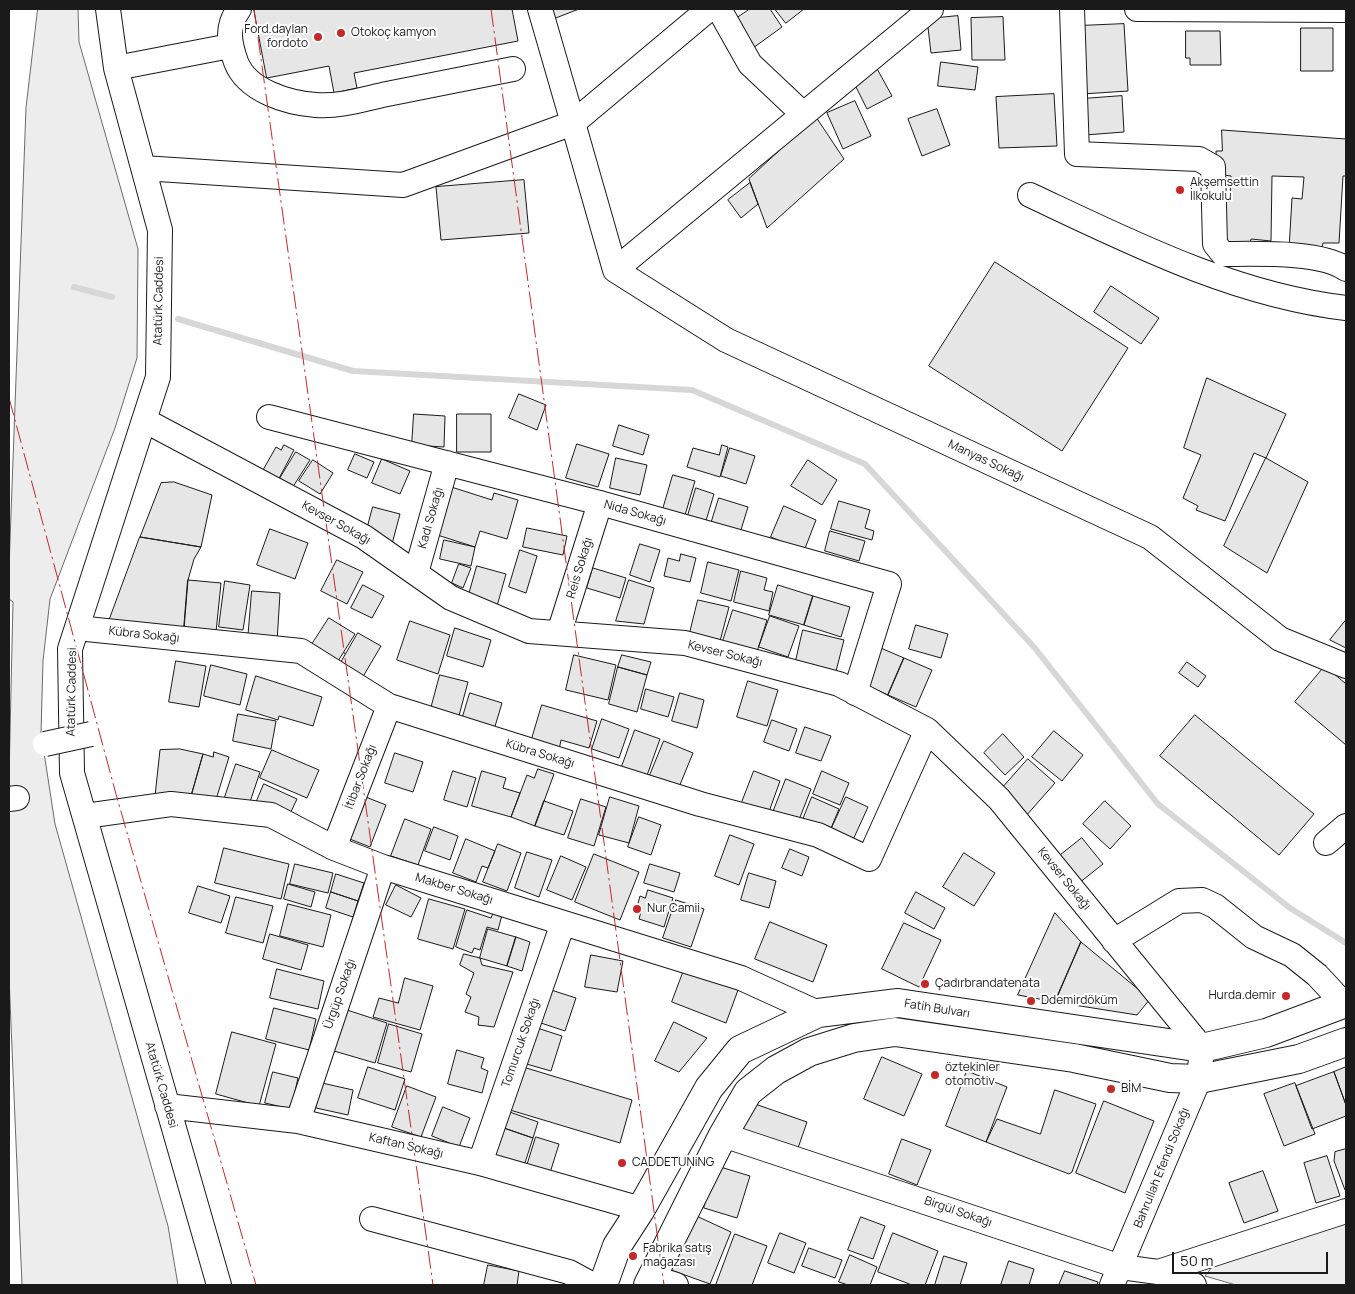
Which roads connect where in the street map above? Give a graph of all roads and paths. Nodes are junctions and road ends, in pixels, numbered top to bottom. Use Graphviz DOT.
graph roads {
  1 [pos="108,9"];
  2 [pos="239,9"];
  3 [pos="540,9"];
  4 [pos="709,9"];
  5 [pos="719,9"];
  6 [pos="931,9"];
  7 [pos="1072,9"];
  8 [pos="1137,9"];
  9 [pos="1346,10"];
  10 [pos="230,46"];
  11 [pos="116,68"];
  12 [pos="513,69"];
  13 [pos="803,114"];
  14 [pos="573,123"];
  15 [pos="143,168"];
  16 [pos="1030,195"];
  17 [pos="1346,269"];
  18 [pos="615,270"];
  19 [pos="1346,308"];
  20 [pos="269,417"];
  21 [pos="144,420"];
  22 [pos="447,463"];
  23 [pos="600,503"];
  24 [pos="416,573"];
  25 [pos="77,628"];
  26 [pos="559,634"];
  27 [pos="1346,666"];
  28 [pos="855,693"];
  29 [pos="388,706"];
  30 [pos="926,730"];
  31 [pos="91,734"];
  32 [pos="45,744"];
  33 [pos="85,816"];
  34 [pos="1346,826"];
  35 [pos="1326,843"];
  36 [pos="334,848"];
  37 [pos="383,867"];
  38 [pos="563,923"];
  39 [pos="1114,941"];
  40 [pos="1345,1004"];
  41 [pos="818,1013"];
  42 [pos="1346,1042"];
  43 [pos="1202,1048"];
  44 [pos="1199,1078"];
  45 [pos="167,1106"];
  46 [pos="298,1121"];
  47 [pos="723,1135"];
  48 [pos="480,1164"];
  49 [pos="641,1209"];
  50 [pos="1346,1211"];
  51 [pos="372,1219"];
  52 [pos="1158,1272"];
  53 [pos="1116,1276"];
  54 [pos="659,1282"];
  55 [pos="219,1285"];
  56 [pos="593,1285"];
  57 [pos="602,1285"];
  58 [pos="1194,1285"];
  1 -- 11 [label="street, Atatürk Caddesi"];
  2 -- 10 [label="street"];
  3 -- 14 [label="street"];
  4 -- 14 [label="street"];
  5 -- 13 [label="street"];
  6 -- 13 [label="street"];
  7 -- 17 [label="street"];
  8 -- 9 [label="street"];
  10 -- 11 [label="street"];
  10 -- 12 [label="street"];
  11 -- 15 [label="street, Atatürk Caddesi"];
  13 -- 18 [label="street"];
  14 -- 15 [label="street"];
  14 -- 18 [label="street"];
  15 -- 21 [label="street, Atatürk Caddesi"];
  16 -- 19 [label="street"];
  18 -- 27 [label="street, Manyas Sokağı"];
  20 -- 22 [label="street, Nida Sokağı"];
  21 -- 24 [label="street, Kevser Sokağı"];
  21 -- 25 [label="street, Atatürk Caddesi"];
  22 -- 23 [label="street, Nida Sokağı"];
  22 -- 24 [label="street, Kadı Sokağı"];
  23 -- 26 [label="street, Reis Sokağı"];
  23 -- 28 [label="street, Nida Sokağı"];
  24 -- 26 [label="street, Kevser Sokağı"];
  25 -- 29 [label="street, Kübra Sokağı"];
  25 -- 33 [label="street, Atatürk Caddesi"];
  26 -- 28 [label="street, Kevser Sokağı"];
  28 -- 30 [label="street, Kevser Sokağı"];
  29 -- 30 [label="street, Kübra Sokağı"];
  29 -- 36 [label="street, İtibar Sokağı"];
  30 -- 39 [label="street, Kevser Sokağı"];
  31 -- 32 [label="street, bridge"];
  33 -- 36 [label="street, Makber Sokağı"];
  33 -- 45 [label="street, Atatürk Caddesi"];
  34 -- 35 [label="street"];
  36 -- 37 [label="street, Makber Sokağı"];
  37 -- 38 [label="street, Makber Sokağı"];
  37 -- 46 [label="street, Ürgüp Sokağı"];
  38 -- 41 [label="street, Makber Sokağı"];
  38 -- 48 [label="street, Tomurcuk Sokağı"];
  39 -- 40 [label="street"];
  39 -- 43 [label="street, Kevser Sokağı"];
  40 -- 43 [label="main road, Fatih Bulvarı"];
  41 -- 43 [label="main road, Fatih Bulvarı"];
  41 -- 49 [label="main road, Fatih Bulvarı"];
  42 -- 44 [label="main road"];
  43 -- 44 [label="street, Bahrullah Efendi Sokağı"];
  44 -- 47 [label="main road"];
  44 -- 53 [label="street, Bahrullah Efendi Sokağı"];
  45 -- 46 [label="street, Kaftan Sokağı"];
  45 -- 55 [label="street, Atatürk Caddesi"];
  46 -- 48 [label="street, Kaftan Sokağı"];
  47 -- 53 [label="street, Birgül Sokağı"];
  47 -- 54 [label="main road"];
  48 -- 49 [label="street, Kaftan Sokağı"];
  49 -- 57 [label="main road, Fatih Bulvarı"];
  50 -- 52 [label="street"];
  51 -- 56 [label="street"];
  52 -- 53 [label="street, Birgül Sokağı"];
  52 -- 58 [label="street, Birgül Sokağı"];
}
